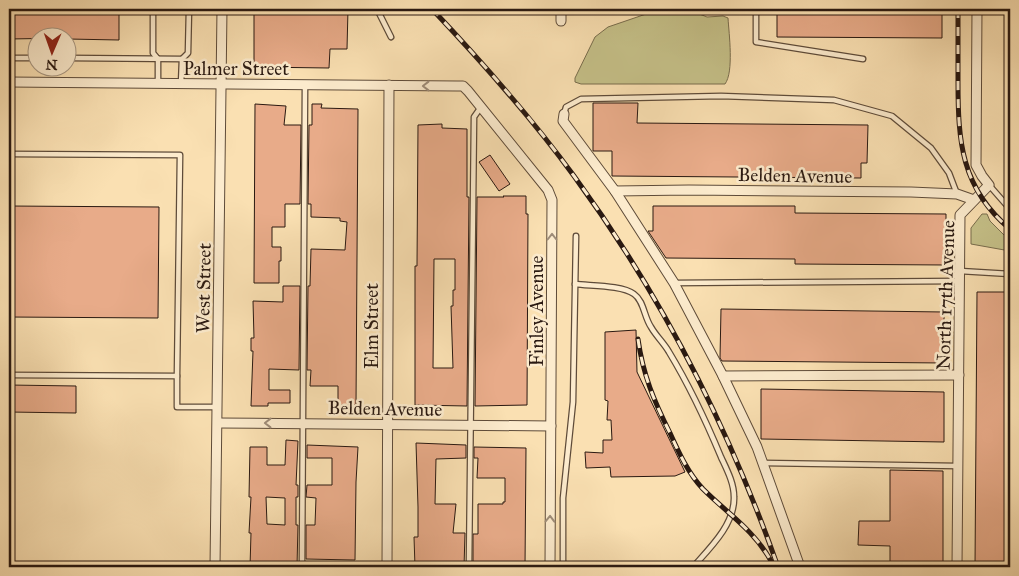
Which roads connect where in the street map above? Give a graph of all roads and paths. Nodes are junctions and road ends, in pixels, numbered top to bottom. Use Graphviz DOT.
graph roads {
  1 [pos="153,9"];
  2 [pos="189,9"];
  3 [pos="222,9"];
  4 [pos="378,9"];
  5 [pos="561,9"];
  6 [pos="756,9"];
  7 [pos="977,9"];
  8 [pos="561,20"];
  9 [pos="391,37"];
  10 [pos="9,58"];
  11 [pos="28,58"];
  12 [pos="78,58"];
  13 [pos="158,59"];
  14 [pos="182,59"];
  15 [pos="863,59"];
  16 [pos="9,82"];
  17 [pos="158,84"];
  18 [pos="181,84"];
  19 [pos="221,84"];
  20 [pos="305,85"];
  21 [pos="389,85"];
  22 [pos="463,86"];
  23 [pos="481,107"];
  24 [pos="564,114"];
  25 [pos="9,154"];
  26 [pos="989,185"];
  27 [pos="615,191"];
  28 [pos="957,194"];
  29 [pos="974,200"];
  30 [pos="1010,209"];
  31 [pos="576,236"];
  32 [pos="960,271"];
  33 [pos="1010,274"];
  34 [pos="960,281"];
  35 [pos="674,283"];
  36 [pos="575,284"];
  37 [pos="9,375"];
  38 [pos="959,375"];
  39 [pos="178,376"];
  40 [pos="723,376"];
  41 [pos="218,407"];
  42 [pos="218,423"];
  43 [pos="303,423"];
  44 [pos="387,424"];
  45 [pos="470,425"];
  46 [pos="551,426"];
  47 [pos="762,463"];
  48 [pos="958,466"];
  49 [pos="215,567"];
  50 [pos="302,567"];
  51 [pos="387,567"];
  52 [pos="469,567"];
  53 [pos="550,567"];
  54 [pos="564,567"];
  55 [pos="693,567"];
  56 [pos="800,567"];
  57 [pos="957,567"];
  1 -- 13 [label="lane"];
  2 -- 14 [label="lane"];
  3 -- 19 [label="street, West Street"];
  4 -- 9 [label="lane"];
  5 -- 8 [label="street"];
  6 -- 15 [label="lane"];
  7 -- 26 [label="street"];
  10 -- 11 [label="lane"];
  12 -- 13 [label="lane"];
  13 -- 14 [label="lane"];
  13 -- 17 [label="lane"];
  14 -- 18 [label="lane"];
  16 -- 17 [label="street, Palmer Street"];
  17 -- 18 [label="street, Palmer Street"];
  18 -- 19 [label="street, Palmer Street"];
  19 -- 20 [label="street, Palmer Street"];
  19 -- 41 [label="street, West Street"];
  20 -- 21 [label="street, Palmer Street"];
  20 -- 43 [label="lane"];
  22 -- 21 [label="street, Palmer Street, one-way"];
  21 -- 44 [label="street, Elm Street"];
  22 -- 23 [label="street, Finley Avenue"];
  23 -- 45 [label="lane"];
  46 -- 23 [label="street, Finley Avenue, one-way"];
  24 -- 27 [label="street"];
  24 -- 28 [label="lane"];
  25 -- 39 [label="lane"];
  26 -- 29 [label="street, North 17th Avenue"];
  26 -- 30 [label="lane"];
  27 -- 28 [label="street, Belden Avenue"];
  27 -- 35 [label="street"];
  28 -- 29 [label="street, Belden Avenue"];
  29 -- 32 [label="street, North 17th Avenue"];
  31 -- 36 [label="lane"];
  32 -- 33 [label="lane"];
  32 -- 34 [label="street, North 17th Avenue"];
  34 -- 35 [label="lane"];
  34 -- 38 [label="street, North 17th Avenue"];
  35 -- 40 [label="street"];
  36 -- 54 [label="lane"];
  36 -- 55 [label="lane"];
  37 -- 39 [label="lane"];
  38 -- 40 [label="street"];
  38 -- 48 [label="street, North 17th Avenue"];
  39 -- 41 [label="lane"];
  40 -- 47 [label="street"];
  41 -- 42 [label="street, West Street"];
  43 -- 42 [label="street, Belden Avenue, one-way"];
  42 -- 49 [label="street, West Street"];
  43 -- 44 [label="street, Belden Avenue"];
  43 -- 50 [label="lane"];
  44 -- 45 [label="street, Belden Avenue"];
  44 -- 51 [label="street, Elm Street"];
  45 -- 46 [label="street, Belden Avenue"];
  45 -- 52 [label="lane"];
  53 -- 46 [label="street, Finley Avenue, one-way"];
  47 -- 48 [label="lane"];
  47 -- 56 [label="street"];
  48 -- 57 [label="street, North 17th Avenue"];
}
